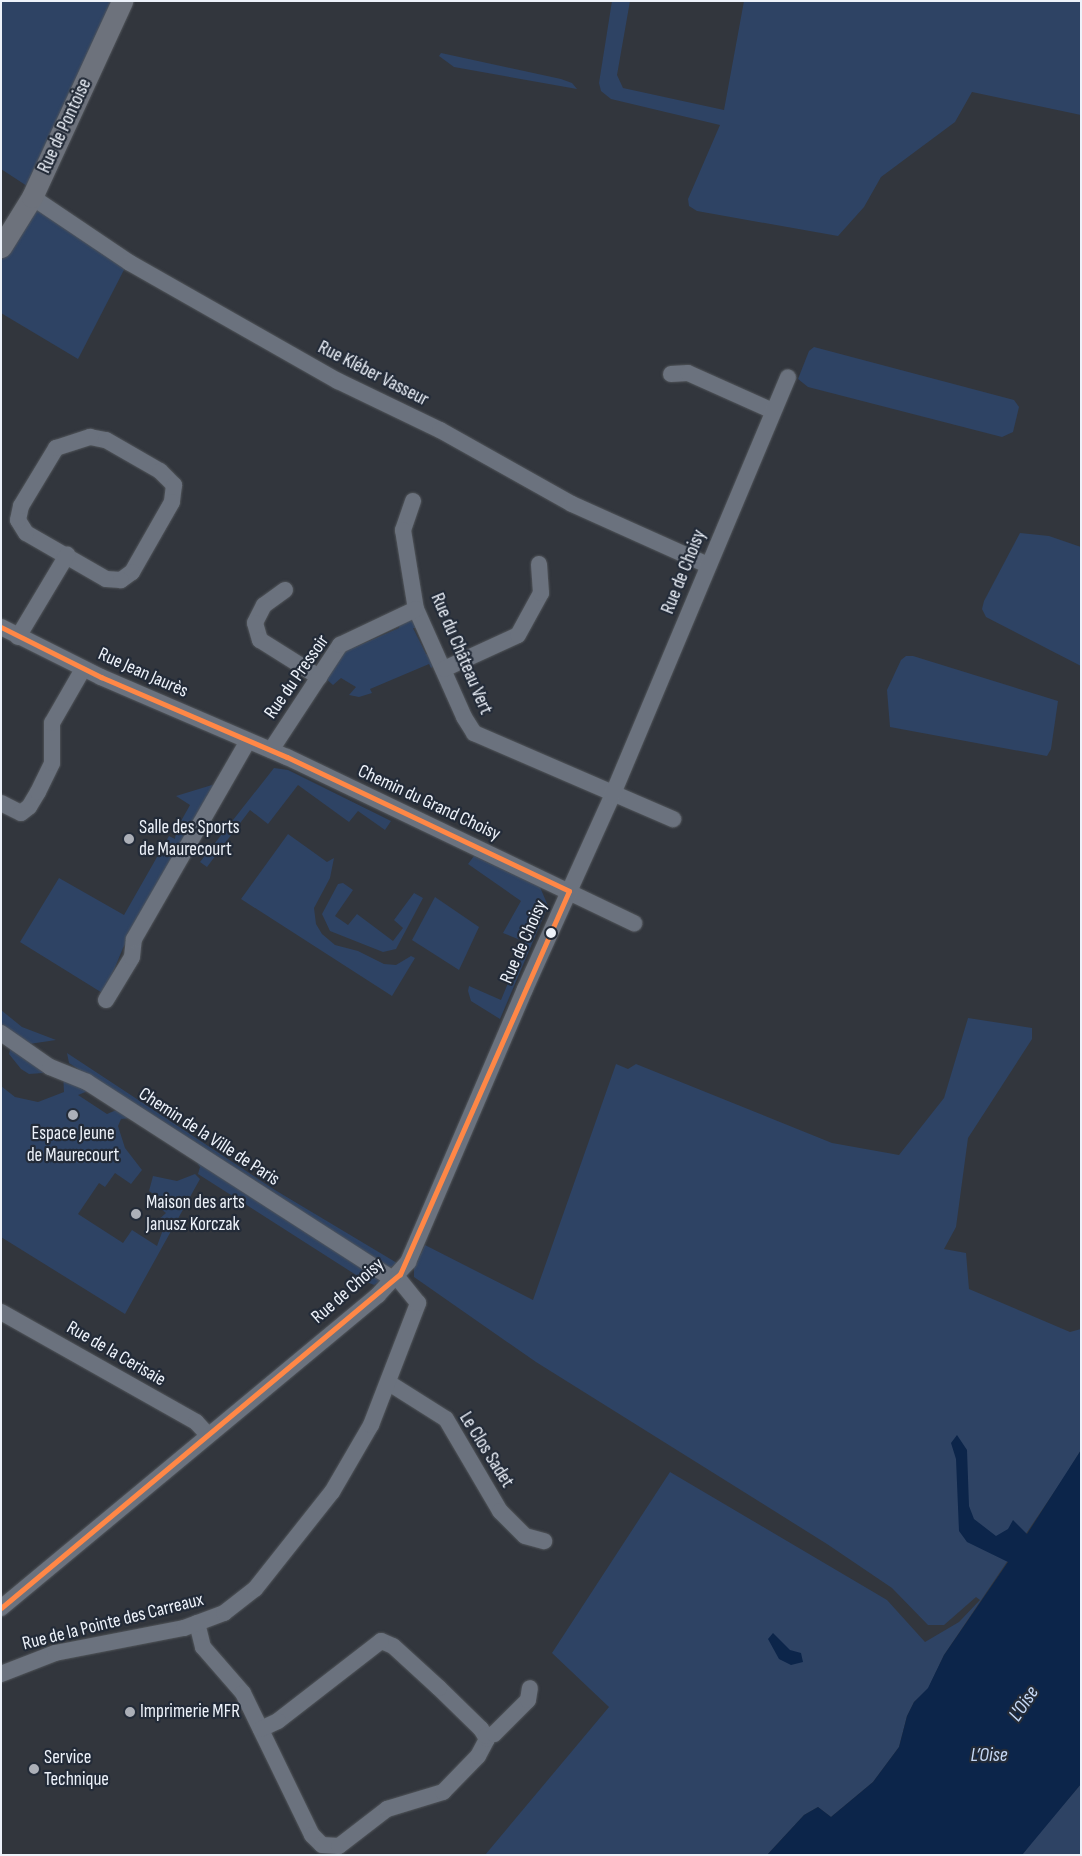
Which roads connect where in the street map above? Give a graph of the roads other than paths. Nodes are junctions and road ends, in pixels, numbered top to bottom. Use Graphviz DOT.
graph roads {
  1 [pos="122,1"];
  2 [pos="32,197"];
  3 [pos="1,247"];
  4 [pos="671,374"];
  5 [pos="788,378"];
  6 [pos="773,411"];
  7 [pos="413,501"];
  8 [pos="67,555"];
  9 [pos="539,564"];
  10 [pos="708,565"];
  11 [pos="285,590"];
  12 [pos="416,609"];
  13 [pos="1,627"];
  14 [pos="18,637"];
  15 [pos="83,669"];
  16 [pos="444,669"];
  17 [pos="319,677"];
  18 [pos="248,741"];
  19 [pos="271,750"];
  20 [pos="612,796"];
  21 [pos="1,803"];
  22 [pos="673,819"];
  23 [pos="569,891"];
  24 [pos="634,923"];
  25 [pos="106,1000"];
  26 [pos="1,1033"];
  27 [pos="396,1279"];
  28 [pos="418,1303"];
  29 [pos="1,1312"];
  30 [pos="389,1383"];
  31 [pos="208,1435"];
  32 [pos="544,1541"];
  33 [pos="1,1608"];
  34 [pos="197,1623"];
  35 [pos="1,1674"];
  36 [pos="530,1688"];
  37 [pos="261,1729"];
  38 [pos="486,1736"];
  1 -- 2 [label="main road, Rue de Pontoise"];
  2 -- 3 [label="main road, Rue de Pontoise"];
  2 -- 10 [label="street, Rue Kléber Vasseur"];
  4 -- 6 [label="street"];
  5 -- 6 [label="street, Rue de Choisy"];
  6 -- 10 [label="street, Rue de Choisy"];
  7 -- 12 [label="street, Rue du Château Vert"];
  8 -- 8 [label="street"];
  8 -- 14 [label="street"];
  9 -- 16 [label="street"];
  10 -- 20 [label="street, Rue de Choisy"];
  11 -- 17 [label="street"];
  12 -- 16 [label="street, Rue du Château Vert"];
  12 -- 17 [label="street, Rue du Pressoir"];
  13 -- 14 [label="street, Rue Jean Jaurès"];
  14 -- 15 [label="street, Rue Jean Jaurès"];
  15 -- 18 [label="street, Rue Jean Jaurès"];
  15 -- 21 [label="street"];
  16 -- 20 [label="street, Rue du Château Vert"];
  17 -- 19 [label="street, Rue du Pressoir"];
  18 -- 19 [label="street, Rue Jean Jaurès"];
  18 -- 25 [label="street"];
  19 -- 23 [label="street, Chemin du Grand Choisy"];
  20 -- 22 [label="street, Rue du Château Vert"];
  20 -- 23 [label="street, Rue de Choisy"];
  23 -- 24 [label="street, Rue de Choisy"];
  23 -- 27 [label="street, Rue de Choisy"];
  26 -- 27 [label="street, Chemin de la Ville de Paris"];
  27 -- 28 [label="street, Chemin de la Ville de Paris"];
  27 -- 31 [label="street, Rue de Choisy"];
  28 -- 30 [label="street, Rue de la Pointe des Carreaux"];
  29 -- 31 [label="street, Rue de la Cerisaie"];
  30 -- 32 [label="street, Le Clos Sadet"];
  30 -- 34 [label="street, Rue de la Pointe des Carreaux"];
  31 -- 33 [label="street, Rue de Choisy"];
  34 -- 35 [label="street, Rue de la Pointe des Carreaux"];
  34 -- 37 [label="street"];
  36 -- 38 [label="street"];
  37 -- 38 [label="street"];
  37 -- 38 [label="street"];
}
